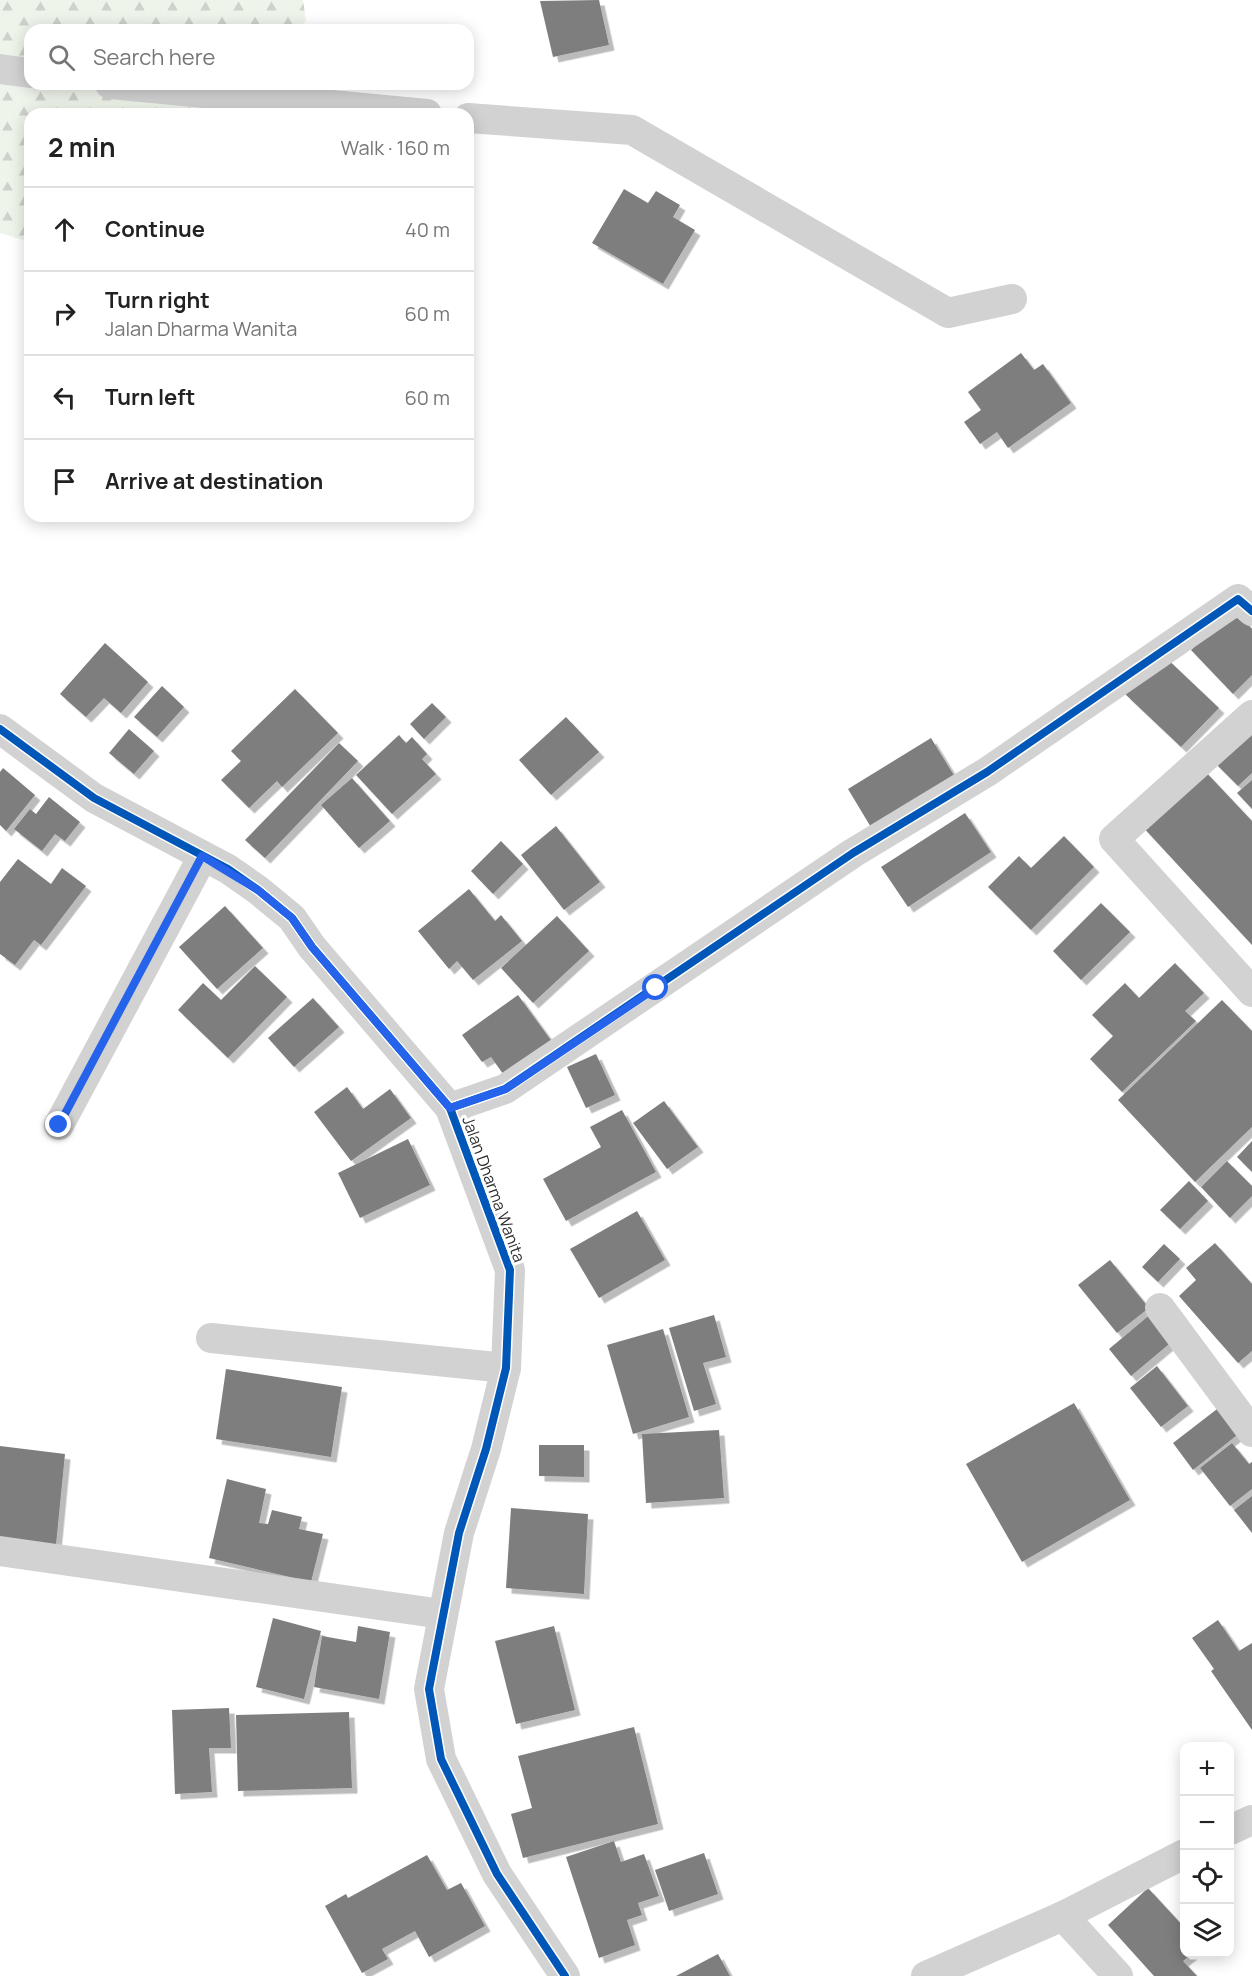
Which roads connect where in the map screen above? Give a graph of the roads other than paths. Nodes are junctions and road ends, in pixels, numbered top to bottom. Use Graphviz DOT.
graph roads {
  1 [pos="0,69"];
  2 [pos="24,72"];
  3 [pos="173,90"];
  4 [pos="364,108"];
  5 [pos="474,118"];
  6 [pos="1012,299"];
  7 [pos="1252,611"];
  8 [pos="1252,715"];
  9 [pos="0,729"];
  10 [pos="202,856"];
  11 [pos="1252,992"];
  12 [pos="450,1108"];
  13 [pos="59,1125"];
  14 [pos="1161,1308"];
  15 [pos="211,1338"];
  16 [pos="506,1368"];
  17 [pos="1252,1432"];
  18 [pos="0,1551"];
  19 [pos="442,1614"];
  20 [pos="1252,1820"];
  21 [pos="1234,1828"];
  22 [pos="1180,1857"];
  23 [pos="1063,1917"];
  24 [pos="565,1976"];
  25 [pos="926,1976"];
  26 [pos="1118,1976"];
  1 -- 2 [label="street"];
  3 -- 4 [label="street"];
  5 -- 6 [label="street"];
  7 -- 12 [label="street"];
  8 -- 11 [label="street"];
  9 -- 10 [label="street, Jalan Dharma Wanita"];
  10 -- 12 [label="street, Jalan Dharma Wanita"];
  10 -- 13 [label="street"];
  12 -- 16 [label="street, Jalan Dharma Wanita"];
  14 -- 17 [label="street"];
  15 -- 16 [label="street"];
  16 -- 19 [label="street, Jalan Dharma Wanita"];
  18 -- 19 [label="street"];
  19 -- 24 [label="street, Jalan Dharma Wanita"];
  20 -- 21 [label="street"];
  22 -- 23 [label="street"];
  23 -- 25 [label="street"];
  23 -- 26 [label="street"];
}
